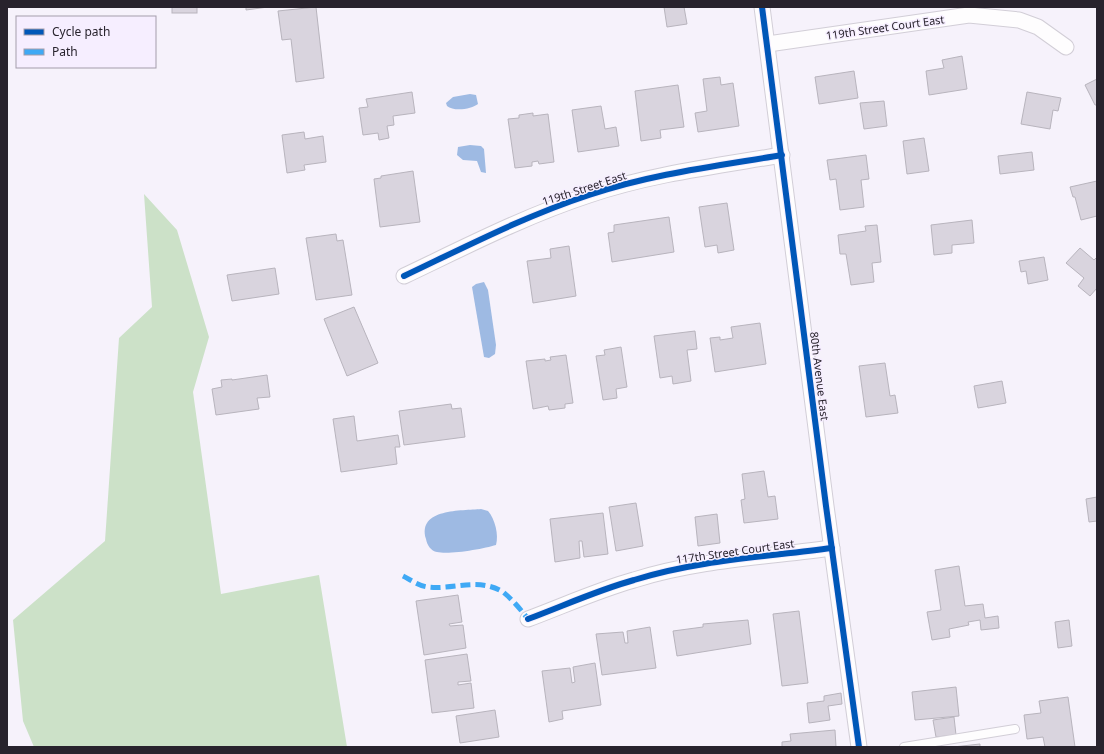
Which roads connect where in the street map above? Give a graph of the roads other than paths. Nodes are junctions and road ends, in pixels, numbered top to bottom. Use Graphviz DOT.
graph roads {
  1 [pos="762,7"];
  2 [pos="768,44"];
  3 [pos="1066,47"];
  4 [pos="782,155"];
  5 [pos="404,276"];
  6 [pos="832,548"];
  7 [pos="528,619"];
  8 [pos="1015,729"];
  9 [pos="859,747"];
  10 [pos="904,747"];
  1 -- 2 [label="street, 80th Avenue East"];
  2 -- 3 [label="street, 119th Street Court East"];
  2 -- 4 [label="street, 80th Avenue East"];
  4 -- 5 [label="street, 119th Street East"];
  4 -- 6 [label="street, 80th Avenue East"];
  6 -- 7 [label="street, 117th Street Court East"];
  6 -- 9 [label="street, 80th Avenue East"];
  8 -- 10 [label="lane"];
}
